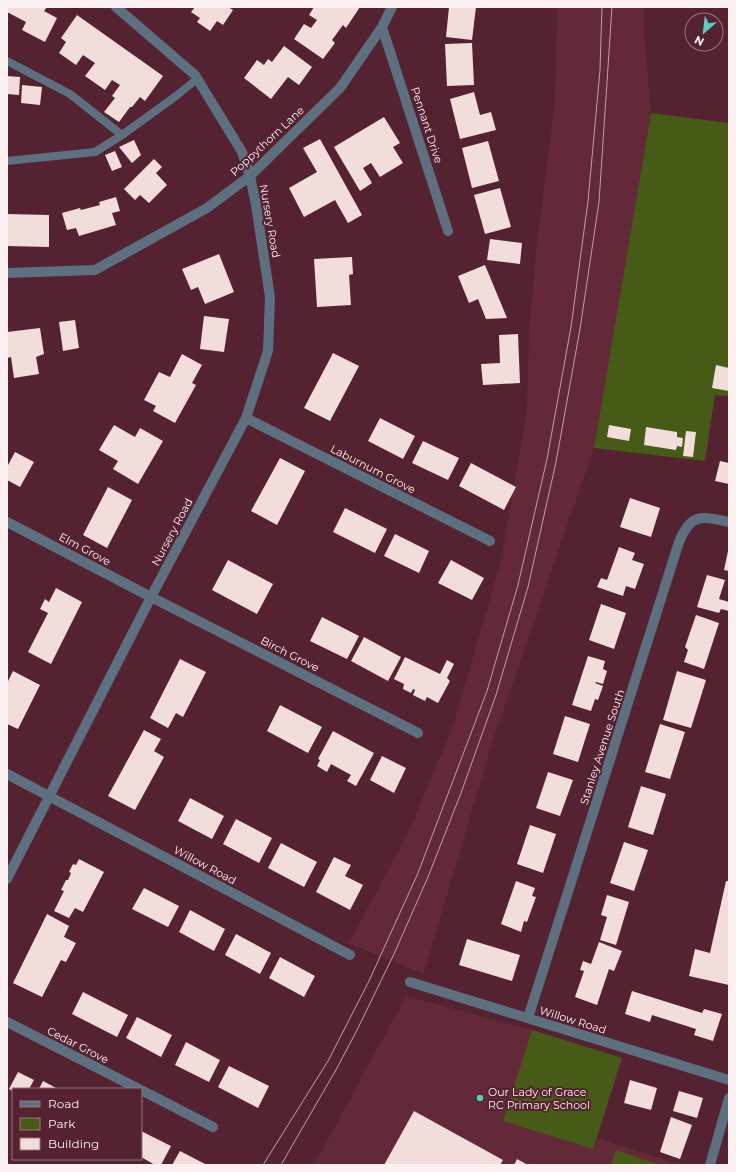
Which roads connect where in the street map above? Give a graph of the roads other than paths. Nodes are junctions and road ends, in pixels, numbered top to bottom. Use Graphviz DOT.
graph roads {
  1 [pos="116,7"];
  2 [pos="392,7"];
  3 [pos="382,27"];
  4 [pos="7,61"];
  5 [pos="197,79"];
  6 [pos="122,134"];
  7 [pos="7,161"];
  8 [pos="250,176"];
  9 [pos="448,231"];
  10 [pos="7,274"];
  11 [pos="246,418"];
  12 [pos="7,522"];
  13 [pos="729,522"];
  14 [pos="490,541"];
  15 [pos="151,597"];
  16 [pos="418,732"];
  17 [pos="7,774"];
  18 [pos="50,796"];
  19 [pos="7,879"];
  20 [pos="350,955"];
  21 [pos="410,982"];
  22 [pos="528,1018"];
  23 [pos="7,1022"];
  24 [pos="729,1080"];
  25 [pos="136,1088"];
  26 [pos="142,1091"];
  27 [pos="729,1098"];
  28 [pos="213,1127"];
  29 [pos="710,1165"];
  1 -- 5 [label="street, Nursery Road"];
  2 -- 3 [label="street, Poppythorn Lane"];
  3 -- 8 [label="street, Poppythorn Lane"];
  3 -- 9 [label="street, Pennant Drive"];
  4 -- 6 [label="lane"];
  5 -- 6 [label="lane"];
  5 -- 8 [label="street, Nursery Road"];
  6 -- 7 [label="lane"];
  8 -- 10 [label="street, Poppythorn Lane"];
  8 -- 11 [label="street, Nursery Road"];
  11 -- 14 [label="street, Laburnum Grove"];
  11 -- 15 [label="street, Nursery Road"];
  12 -- 15 [label="street, Elm Grove"];
  13 -- 22 [label="street, Stanley Avenue South"];
  15 -- 16 [label="street, Birch Grove"];
  15 -- 18 [label="street, Nursery Road"];
  17 -- 18 [label="street, Willow Road"];
  18 -- 19 [label="street, Nursery Road"];
  18 -- 20 [label="street, Willow Road"];
  21 -- 22 [label="street, Willow Road"];
  22 -- 24 [label="street, Willow Road"];
  23 -- 25 [label="street, Cedar Grove"];
  26 -- 28 [label="street, Cedar Grove"];
  27 -- 29 [label="street"];
}
